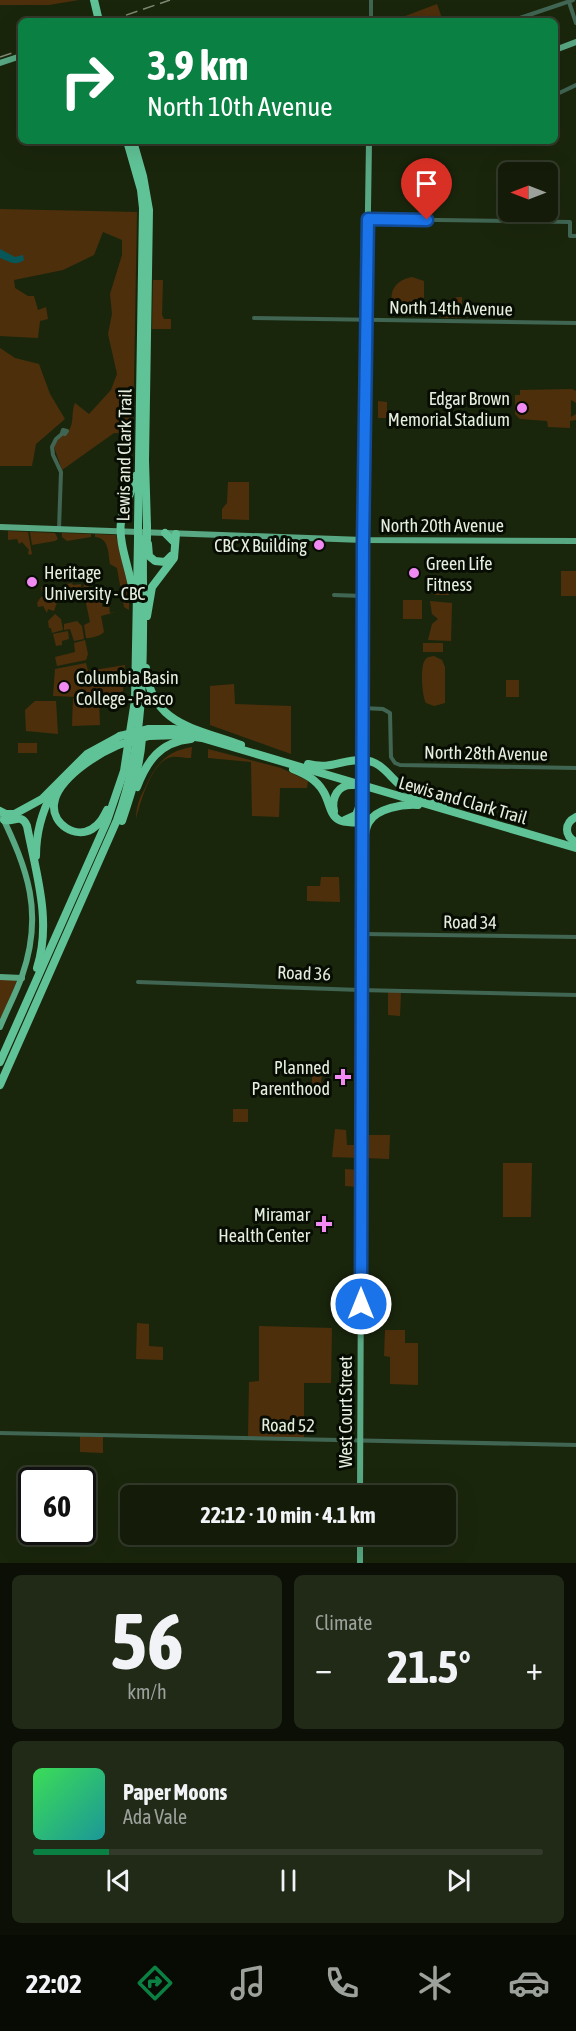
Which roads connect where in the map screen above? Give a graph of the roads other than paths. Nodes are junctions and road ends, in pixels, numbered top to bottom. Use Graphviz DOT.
graph roads {
  1 [pos="88,0"];
  2 [pos="94,0"];
  3 [pos="372,0"];
  4 [pos="571,1"];
  5 [pos="93,18"];
  6 [pos="98,18"];
  7 [pos="371,18"];
  8 [pos="521,18"];
  9 [pos="576,22"];
  10 [pos="575,43"];
  11 [pos="558,48"];
  12 [pos="18,57"];
  13 [pos="0,63"];
  14 [pos="576,85"];
  15 [pos="558,94"];
  16 [pos="123,144"];
  17 [pos="128,144"];
  18 [pos="137,144"];
  19 [pos="369,144"];
  20 [pos="142,196"];
  21 [pos="368,219"];
  22 [pos="576,236"];
  23 [pos="254,318"];
  24 [pos="366,321"];
  25 [pos="576,323"];
  26 [pos="63,434"];
  27 [pos="139,439"];
  28 [pos="143,526"];
  29 [pos="0,527"];
  30 [pos="59,529"];
  31 [pos="121,531"];
  32 [pos="172,536"];
  33 [pos="143,539"];
  34 [pos="363,540"];
  35 [pos="576,541"];
  36 [pos="334,595"];
  37 [pos="363,596"];
  38 [pos="146,621"];
  39 [pos="146,668"];
  40 [pos="135,680"];
  41 [pos="363,708"];
  42 [pos="149,732"];
  43 [pos="204,739"];
  44 [pos="252,749"];
  45 [pos="264,757"];
  46 [pos="288,760"];
  47 [pos="363,760"];
  48 [pos="576,768"];
  49 [pos="124,771"];
  50 [pos="63,777"];
  51 [pos="362,792"];
  52 [pos="440,807"];
  53 [pos="6,815"];
  54 [pos="576,816"];
  55 [pos="122,821"];
  56 [pos="363,822"];
  57 [pos="8,829"];
  58 [pos="363,840"];
  59 [pos="576,845"];
  60 [pos="38,879"];
  61 [pos="77,911"];
  62 [pos="363,934"];
  63 [pos="576,937"];
  64 [pos="0,977"];
  65 [pos="21,978"];
  66 [pos="138,982"];
  67 [pos="363,990"];
  68 [pos="576,994"];
  69 [pos="0,1027"];
  70 [pos="0,1060"];
  71 [pos="0,1085"];
  72 [pos="0,1433"];
  73 [pos="360,1440"];
  74 [pos="576,1445"];
  75 [pos="360,1485"];
  76 [pos="360,1545"];
  77 [pos="360,1563"];
  1 -- 5 [label="highway"];
  2 -- 6 [label="highway"];
  3 -- 7 [label="street"];
  4 -- 8 [label="street"];
  4 -- 9 [label="street"];
  10 -- 11 [label="main road"];
  12 -- 13 [label="main road"];
  14 -- 15 [label="street"];
  16 -- 20 [label="highway"];
  17 -- 20 [label="highway, Lewis and Clark Trail"];
  18 -- 28 [label="highway, Lewis and Clark Trail"];
  19 -- 21 [label="main road, West Court Street"];
  20 -- 27 [label="highway, Lewis and Clark Trail"];
  21 -- 22 [label="street"];
  21 -- 24 [label="main road, West Court Street"];
  23 -- 24 [label="street, North 14th Avenue"];
  24 -- 25 [label="street, North 14th Avenue"];
  24 -- 34 [label="main road, West Court Street"];
  26 -- 30 [label="street"];
  27 -- 28 [label="highway, Lewis and Clark Trail"];
  27 -- 31 [label="highway"];
  28 -- 33 [label="highway, Lewis and Clark Trail, bridge"];
  29 -- 30 [label="main road, North 20th Avenue"];
  30 -- 31 [label="main road, North 20th Avenue"];
  31 -- 32 [label="main road, North 20th Avenue"];
  31 -- 40 [label="highway"];
  32 -- 33 [label="highway"];
  32 -- 34 [label="main road, North 20th Avenue"];
  32 -- 38 [label="highway"];
  33 -- 38 [label="highway, Lewis and Clark Trail"];
  33 -- 40 [label="highway, Lewis and Clark Trail"];
  33 -- 61 [label="highway"];
  34 -- 35 [label="main road, North 20th Avenue"];
  34 -- 37 [label="main road, West Court Street"];
  36 -- 37 [label="street"];
  37 -- 41 [label="main road, West Court Street"];
  38 -- 39 [label="highway, Lewis and Clark Trail"];
  39 -- 44 [label="highway"];
  39 -- 55 [label="highway"];
  40 -- 49 [label="highway, Lewis and Clark Trail"];
  41 -- 47 [label="main road, West Court Street"];
  41 -- 48 [label="street, North 28th Avenue"];
  42 -- 43 [label="highway"];
  42 -- 44 [label="highway"];
  42 -- 49 [label="highway, bridge"];
  42 -- 50 [label="highway, bridge"];
  43 -- 45 [label="highway, Lewis and Clark Trail"];
  43 -- 55 [label="highway"];
  44 -- 46 [label="highway, Lewis and Clark Trail"];
  45 -- 51 [label="highway, Lewis and Clark Trail"];
  45 -- 56 [label="highway"];
  46 -- 47 [label="highway"];
  46 -- 52 [label="highway, Lewis and Clark Trail"];
  47 -- 51 [label="main road, West Court Street, bridge"];
  47 -- 52 [label="highway"];
  49 -- 70 [label="highway"];
  50 -- 53 [label="highway"];
  50 -- 60 [label="highway"];
  51 -- 52 [label="highway, Lewis and Clark Trail"];
  51 -- 56 [label="main road, West Court Street"];
  52 -- 58 [label="highway"];
  52 -- 59 [label="highway, Lewis and Clark Trail"];
  53 -- 57 [label="highway"];
  53 -- 60 [label="highway"];
  54 -- 59 [label="highway"];
  55 -- 61 [label="highway"];
  56 -- 58 [label="main road, West Court Street"];
  57 -- 65 [label="main road"];
  58 -- 62 [label="main road, West Court Street"];
  60 -- 70 [label="highway"];
  61 -- 71 [label="highway"];
  62 -- 63 [label="street, Road 34"];
  62 -- 67 [label="main road, West Court Street"];
  64 -- 65 [label="main road"];
  65 -- 69 [label="main road"];
  66 -- 67 [label="street, Road 36"];
  67 -- 68 [label="street, Road 36"];
  67 -- 73 [label="main road, West Court Street"];
  72 -- 73 [label="street, Road 52"];
  73 -- 74 [label="street, Road 52"];
  73 -- 75 [label="main road, West Court Street"];
  76 -- 77 [label="main road"];
}
